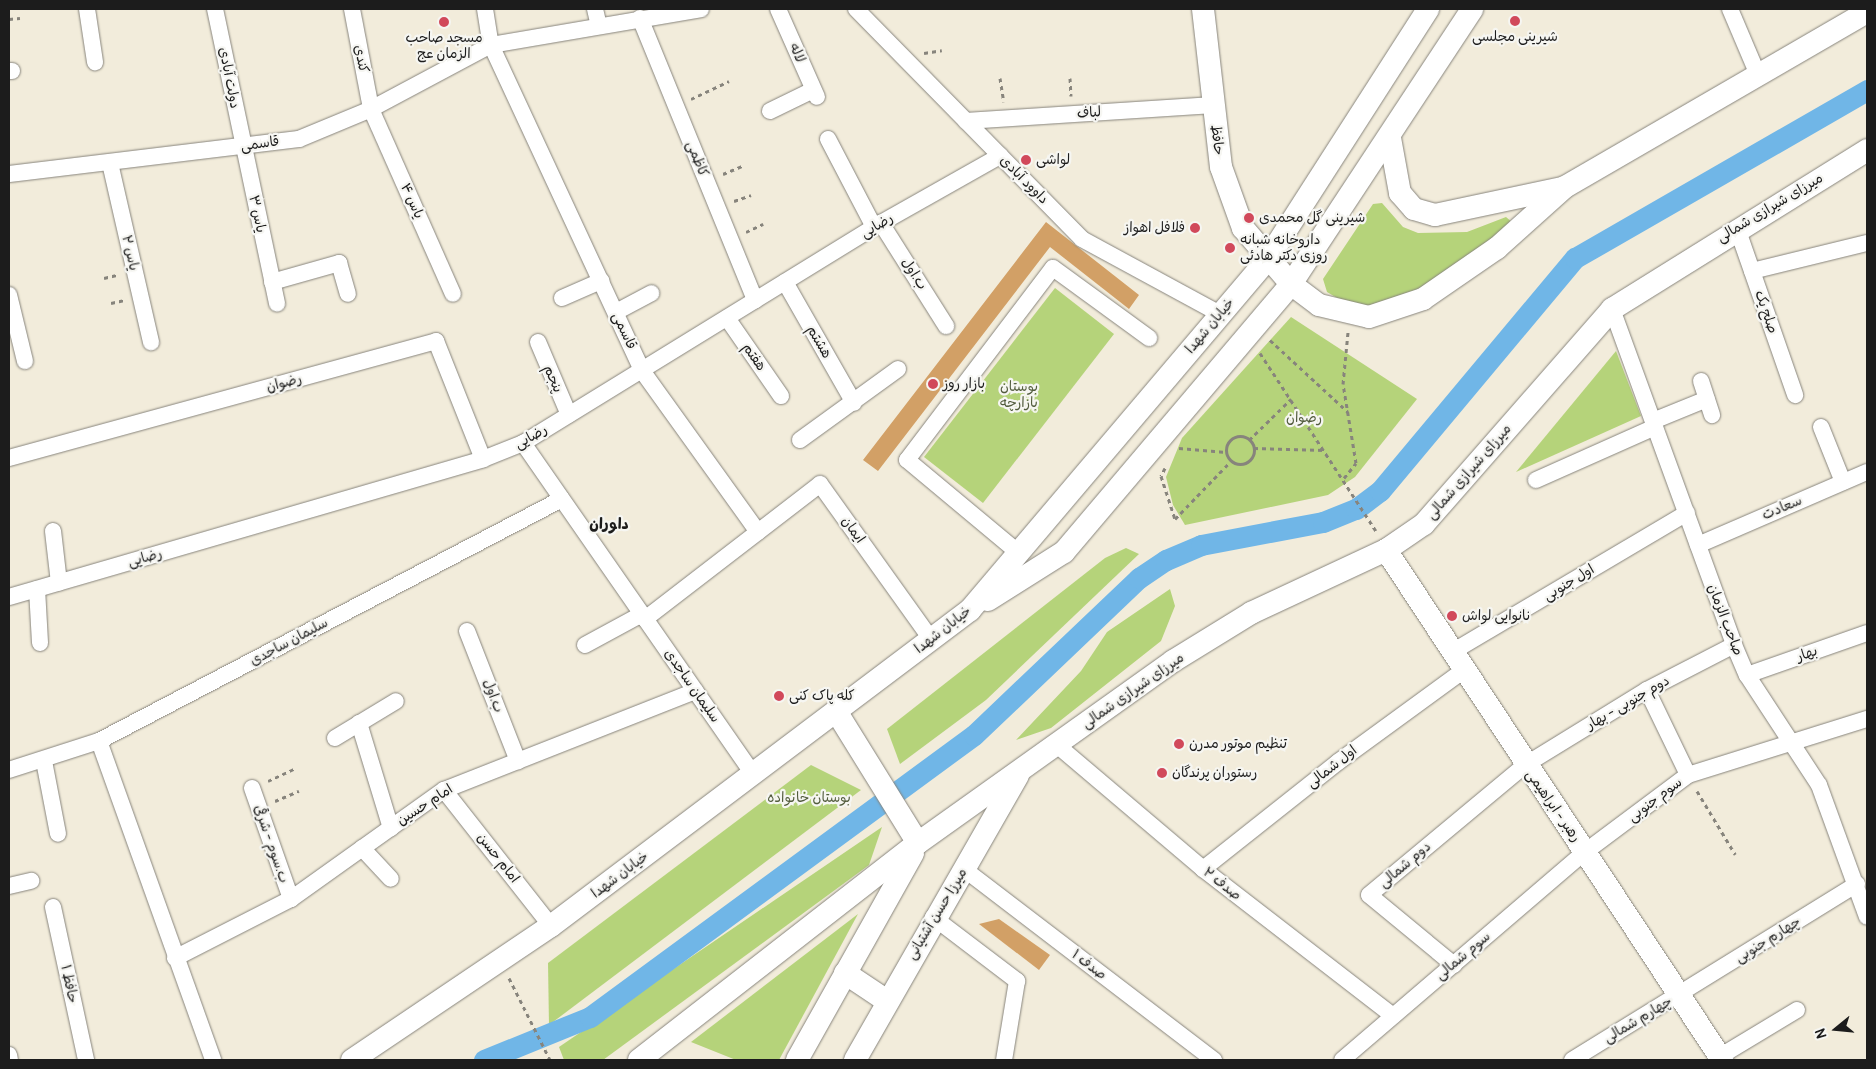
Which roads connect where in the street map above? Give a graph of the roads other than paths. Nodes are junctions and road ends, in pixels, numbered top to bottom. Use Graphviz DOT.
graph roads {
  1 [pos="87,9"];
  2 [pos="215,9"];
  3 [pos="352,9"];
  4 [pos="486,9"];
  5 [pos="595,9"];
  6 [pos="701,9"];
  7 [pos="778,9"];
  8 [pos="856,9"];
  9 [pos="1203,9"];
  10 [pos="1428,9"];
  11 [pos="1472,9"];
  12 [pos="1730,9"];
  13 [pos="1866,15"];
  14 [pos="640,18"];
  15 [pos="599,26"];
  16 [pos="491,45"];
  17 [pos="95,62"];
  18 [pos="1758,75"];
  19 [pos="1213,104"];
  20 [pos="370,108"];
  21 [pos="770,111"];
  22 [pos="966,121"];
  23 [pos="1390,138"];
  24 [pos="828,139"];
  25 [pos="242,147"];
  26 [pos="1867,150"];
  27 [pos="1000,156"];
  28 [pos="110,163"];
  29 [pos="9,174"];
  30 [pos="1565,187"];
  31 [pos="877,225"];
  32 [pos="1737,228"];
  33 [pos="1867,243"];
  34 [pos="1267,260"];
  35 [pos="1752,271"];
  36 [pos="601,281"];
  37 [pos="272,282"];
  38 [pos="785,282"];
  39 [pos="1291,284"];
  40 [pos="651,293"];
  41 [pos="348,294"];
  42 [pos="453,294"];
  43 [pos="9,295"];
  44 [pos="562,298"];
  45 [pos="754,300"];
  46 [pos="277,304"];
  47 [pos="1612,309"];
  48 [pos="616,312"];
  49 [pos="1220,314"];
  50 [pos="727,318"];
  51 [pos="946,326"];
  52 [pos="1256,336"];
  53 [pos="1149,338"];
  54 [pos="150,342"];
  55 [pos="538,342"];
  56 [pos="25,361"];
  57 [pos="898,369"];
  58 [pos="643,372"];
  59 [pos="1701,381"];
  60 [pos="1795,395"];
  61 [pos="781,396"];
  62 [pos="1707,399"];
  63 [pos="854,403"];
  64 [pos="569,415"];
  65 [pos="1712,415"];
  66 [pos="1654,424"];
  67 [pos="1821,427"];
  68 [pos="800,440"];
  69 [pos="523,443"];
  70 [pos="9,458"];
  71 [pos="483,459"];
  72 [pos="1867,472"];
  73 [pos="1536,480"];
  74 [pos="1843,482"];
  75 [pos="562,499"];
  76 [pos="1686,513"];
  77 [pos="53,531"];
  78 [pos="758,532"];
  79 [pos="1698,545"];
  80 [pos="1386,550"];
  81 [pos="1020,554"];
  82 [pos="59,583"];
  83 [pos="37,589"];
  84 [pos="9,597"];
  85 [pos="970,610"];
  86 [pos="644,617"];
  87 [pos="468,631"];
  88 [pos="1867,634"];
  89 [pos="931,639"];
  90 [pos="40,643"];
  91 [pos="585,645"];
  92 [pos="1734,646"];
  93 [pos="1458,661"];
  94 [pos="1747,675"];
  95 [pos="1647,690"];
  96 [pos="695,691"];
  97 [pos="396,701"];
  98 [pos="836,711"];
  99 [pos="1867,719"];
  100 [pos="359,724"];
  101 [pos="335,738"];
  102 [pos="99,741"];
  103 [pos="1057,744"];
  104 [pos="1790,744"];
  105 [pos="44,761"];
  106 [pos="518,761"];
  107 [pos="1525,765"];
  108 [pos="1022,769"];
  109 [pos="9,770"];
  110 [pos="753,774"];
  111 [pos="1688,775"];
  112 [pos="252,788"];
  113 [pos="444,790"];
  114 [pos="391,828"];
  115 [pos="58,834"];
  116 [pos="918,843"];
  117 [pos="362,848"];
  118 [pos="1585,852"];
  119 [pos="964,869"];
  120 [pos="1204,869"];
  121 [pos="392,879"];
  122 [pos="31,881"];
  123 [pos="1856,884"];
  124 [pos="9,886"];
  125 [pos="291,899"];
  126 [pos="53,907"];
  127 [pos="933,917"];
  128 [pos="1867,917"];
  129 [pos="551,926"];
  130 [pos="175,958"];
  131 [pos="1454,965"];
  132 [pos="845,973"];
  133 [pos="1679,995"];
  134 [pos="887,1001"];
  135 [pos="1797,1010"];
  136 [pos="1393,1016"];
  137 [pos="9,1055"];
  138 [pos="1720,1058"];
  139 [pos="10,1060"];
  140 [pos="86,1060"];
  141 [pos="213,1060"];
  142 [pos="352,1060"];
  143 [pos="639,1060"];
  144 [pos="798,1060"];
  145 [pos="855,1060"];
  146 [pos="1004,1060"];
  147 [pos="1214,1060"];
  148 [pos="1342,1060"];
  149 [pos="1572,1060"];
  1 -- 17 [label="street"];
  2 -- 25 [label="street, دولت آبادی"];
  3 -- 20 [label="street, کندی"];
  4 -- 16 [label="street"];
  5 -- 15 [label="street"];
  6 -- 14 [label="street, قاسمی"];
  7 -- 21 [label="street, لاله"];
  8 -- 22 [label="street, داوود آبادی"];
  9 -- 19 [label="main road, حافظ"];
  10 -- 34 [label="main road, خیابان شهدا"];
  11 -- 23 [label="main road"];
  12 -- 18 [label="street"];
  13 -- 18 [label="main road"];
  14 -- 15 [label="street, قاسمی"];
  14 -- 45 [label="street, کاظمی"];
  15 -- 16 [label="street, قاسمی"];
  16 -- 20 [label="street, قاسمی"];
  16 -- 36 [label="street, قاسمی"];
  18 -- 30 [label="main road"];
  19 -- 22 [label="street, لباف"];
  19 -- 34 [label="main road, حافظ"];
  20 -- 25 [label="street, قاسمی"];
  20 -- 42 [label="street, یاس ۴"];
  22 -- 27 [label="street, داوود آبادی"];
  23 -- 30 [label="main road"];
  23 -- 39 [label="main road"];
  24 -- 31 [label="street, ب.اول"];
  25 -- 28 [label="street, قاسمی"];
  25 -- 37 [label="street, یاس ۳"];
  26 -- 32 [label="main road, میرزای شیرازی شمالی"];
  27 -- 31 [label="street, رضایی"];
  27 -- 49 [label="street, داوود آبادی"];
  28 -- 29 [label="street, قاسمی"];
  28 -- 54 [label="street, یاس ۲"];
  30 -- 39 [label="main road"];
  31 -- 38 [label="street, رضایی"];
  31 -- 51 [label="street, ب.اول"];
  32 -- 35 [label="street, صلح یک"];
  32 -- 47 [label="main road, میرزای شیرازی شمالی"];
  33 -- 35 [label="street"];
  34 -- 39 [label="main road, حافظ"];
  34 -- 49 [label="main road, خیابان شهدا"];
  35 -- 60 [label="street, صلح یک"];
  36 -- 44 [label="street"];
  36 -- 48 [label="street, قاسمی"];
  37 -- 41 [label="street"];
  37 -- 46 [label="street, یاس ۳"];
  38 -- 45 [label="street, رضایی"];
  38 -- 63 [label="street, هشتم"];
  39 -- 52 [label="main road"];
  40 -- 48 [label="street"];
  43 -- 56 [label="street"];
  45 -- 50 [label="street, رضایی"];
  47 -- 66 [label="street, صاحب الزمان"];
  47 -- 80 [label="main road, میرزای شیرازی شمالی"];
  48 -- 58 [label="street, قاسمی"];
  49 -- 52 [label="main road"];
  49 -- 81 [label="main road, خیابان شهدا"];
  50 -- 58 [label="street, رضایی"];
  50 -- 61 [label="street, هفتم"];
  52 -- 85 [label="main road"];
  53 -- 81 [label="street"];
  55 -- 64 [label="street, پنجم"];
  57 -- 63 [label="street"];
  58 -- 64 [label="street, رضایی"];
  58 -- 78 [label="street"];
  59 -- 62 [label="street"];
  62 -- 65 [label="street"];
  62 -- 66 [label="street"];
  63 -- 68 [label="street"];
  64 -- 69 [label="street, رضایی"];
  66 -- 73 [label="street"];
  66 -- 76 [label="street, صاحب الزمان"];
  67 -- 74 [label="street"];
  69 -- 71 [label="street, رضایی"];
  69 -- 75 [label="street, سلیمان ساجدی"];
  70 -- 71 [label="street, رضوان"];
  71 -- 82 [label="street, رضایی"];
  72 -- 74 [label="street, سعادت"];
  74 -- 79 [label="street, سعادت"];
  75 -- 86 [label="street, سلیمان ساجدی"];
  75 -- 102 [label="street, سلیمان ساجدی"];
  76 -- 79 [label="street, صاحب الزمان"];
  76 -- 93 [label="street, اول جنوبی"];
  77 -- 82 [label="street"];
  78 -- 86 [label="street, ایمان"];
  78 -- 89 [label="street, ایمان"];
  79 -- 92 [label="street, صاحب الزمان"];
  80 -- 93 [label="main road, رهبر - ابراهیمی"];
  80 -- 103 [label="main road, میرزای شیرازی شمالی"];
  81 -- 85 [label="main road, خیابان شهدا"];
  82 -- 83 [label="street, رضایی"];
  83 -- 84 [label="street, رضایی"];
  83 -- 90 [label="street"];
  85 -- 89 [label="main road, خیابان شهدا"];
  86 -- 91 [label="street, ایمان"];
  86 -- 96 [label="street, سلیمان ساجدی"];
  87 -- 106 [label="street, ب.اول"];
  88 -- 94 [label="street, بهار"];
  89 -- 98 [label="main road, خیابان شهدا"];
  92 -- 94 [label="street, صاحب الزمان"];
  92 -- 95 [label="street, دوم جنوبی - بهار"];
  93 -- 107 [label="main road, رهبر - ابراهیمی"];
  93 -- 120 [label="street, اول شمالی"];
  94 -- 104 [label="street, صاحب الزمان"];
  95 -- 107 [label="street, دوم جنوبی - بهار"];
  95 -- 111 [label="street"];
  96 -- 106 [label="street, امام حسین"];
  96 -- 110 [label="street, سلیمان ساجدی"];
  97 -- 100 [label="street"];
  98 -- 110 [label="main road, خیابان شهدا"];
  98 -- 116 [label="main road"];
  99 -- 104 [label="street, سوم جنوبی"];
  100 -- 101 [label="street"];
  100 -- 114 [label="street"];
  102 -- 105 [label="street, سلیمان ساجدی"];
  102 -- 130 [label="street"];
  103 -- 108 [label="main road, میرزای شیرازی شمالی"];
  103 -- 120 [label="street, صدف ۲"];
  104 -- 111 [label="street, سوم جنوبی"];
  104 -- 123 [label="street, صاحب الزمان"];
  105 -- 109 [label="street, سلیمان ساجدی"];
  105 -- 115 [label="street"];
  106 -- 113 [label="street, امام حسین"];
  107 -- 118 [label="main road, رهبر - ابراهیمی"];
  107 -- 131 [label="street, دوم شمالی"];
  108 -- 116 [label="main road, میرزای شیرازی شمالی"];
  108 -- 119 [label="main road, میرزا حسن آشتیانی"];
  110 -- 129 [label="main road, خیابان شهدا"];
  111 -- 118 [label="street, سوم جنوبی"];
  112 -- 125 [label="street, ب.سوم - شرقی"];
  113 -- 114 [label="street, امام حسین"];
  113 -- 129 [label="street, امام حسن"];
  114 -- 117 [label="street, امام حسین"];
  116 -- 132 [label="main road"];
  116 -- 143 [label="main road"];
  117 -- 121 [label="street"];
  117 -- 125 [label="street, امام حسین"];
  118 -- 131 [label="street, سوم شمالی"];
  118 -- 133 [label="main road, رهبر - ابراهیمی"];
  119 -- 127 [label="main road, میرزا حسن آشتیانی"];
  119 -- 147 [label="street, صدف ۱"];
  120 -- 136 [label="street, صدف ۲"];
  122 -- 124 [label="street"];
  123 -- 128 [label="street, صاحب الزمان"];
  123 -- 133 [label="street, چهارم جنوبی"];
  125 -- 130 [label="street, امام حسین"];
  126 -- 140 [label="street, حافظ ۱"];
  127 -- 134 [label="main road, میرزا حسن آشتیانی"];
  127 -- 146 [label="street"];
  129 -- 142 [label="main road, خیابان شهدا"];
  130 -- 141 [label="street"];
  131 -- 136 [label="street, سوم شمالی"];
  132 -- 134 [label="main road"];
  132 -- 144 [label="main road"];
  133 -- 138 [label="main road, رهبر - ابراهیمی"];
  133 -- 149 [label="street, چهارم شمالی"];
  134 -- 145 [label="main road, میرزا حسن آشتیانی"];
  135 -- 138 [label="street"];
  136 -- 148 [label="street, سوم شمالی"];
  137 -- 139 [label="street"];
}
